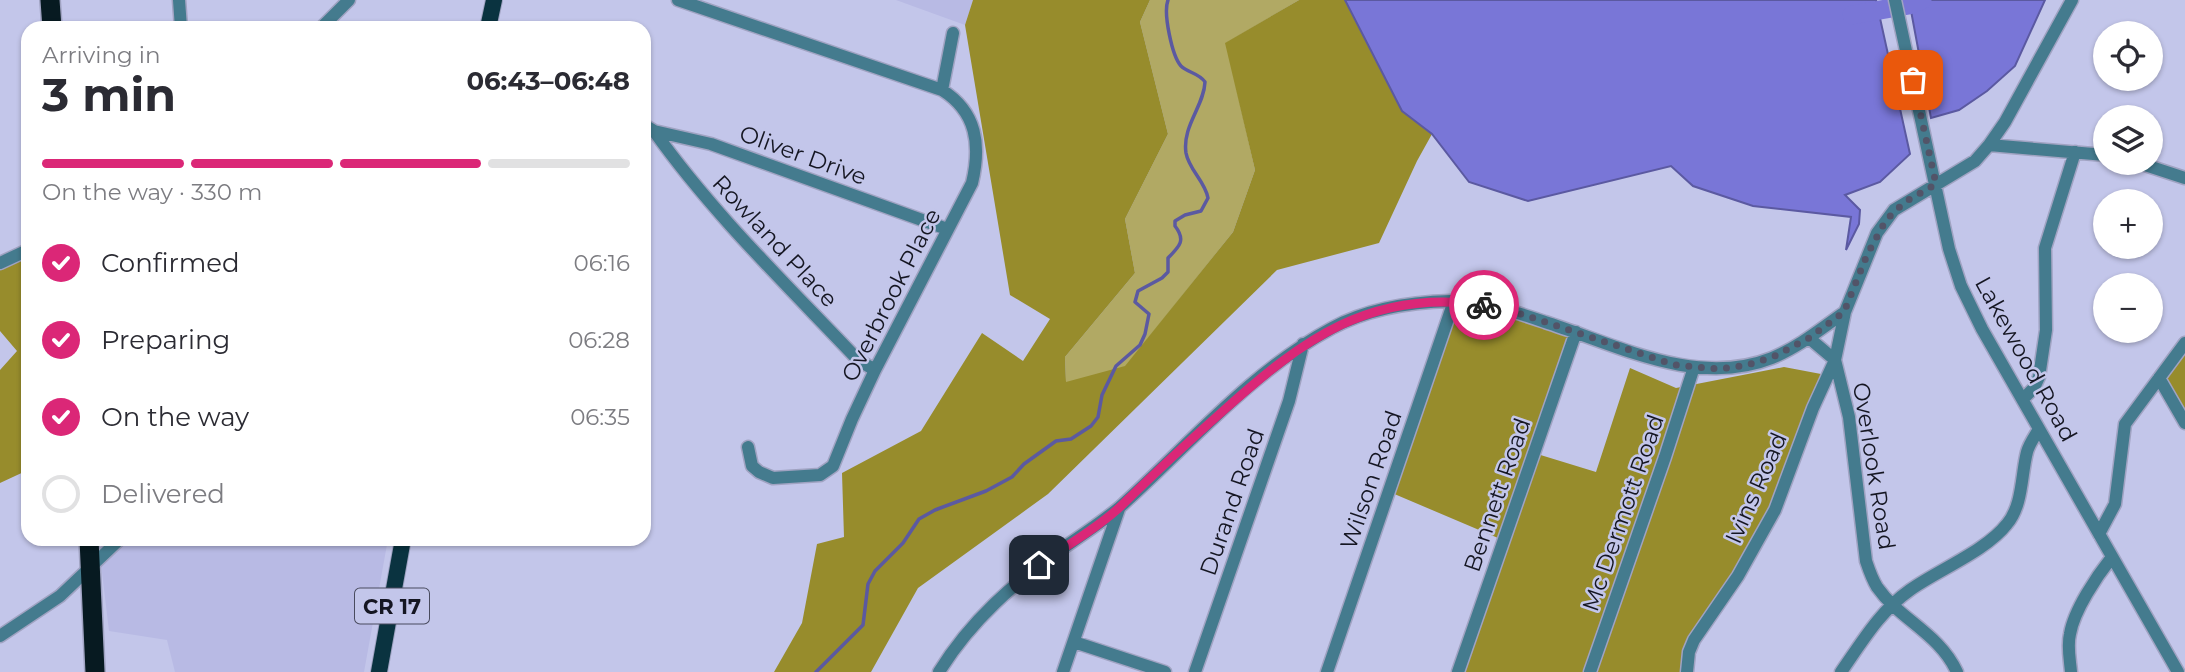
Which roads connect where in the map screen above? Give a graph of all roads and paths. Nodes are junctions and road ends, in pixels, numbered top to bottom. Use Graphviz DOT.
graph roads {
  1 [pos="50,0"];
  2 [pos="180,0"];
  3 [pos="349,0"];
  4 [pos="494,0"];
  5 [pos="678,0"];
  6 [pos="1895,0"];
  7 [pos="2072,0"];
  8 [pos="52,21"];
  9 [pos="181,21"];
  10 [pos="328,21"];
  11 [pos="490,21"];
  12 [pos="953,33"];
  13 [pos="942,90"];
  14 [pos="651,129"];
  15 [pos="651,131"];
  16 [pos="1989,145"];
  17 [pos="2075,152"];
  18 [pos="2093,154"];
  19 [pos="2163,171"];
  20 [pos="2185,178"];
  21 [pos="1936,184"];
  22 [pos="947,229"];
  23 [pos="21,254"];
  24 [pos="0,263"];
  25 [pos="1454,301"];
  26 [pos="1844,312"];
  27 [pos="1576,332"];
  28 [pos="1809,338"];
  29 [pos="2185,342"];
  30 [pos="1303,344"];
  31 [pos="1835,360"];
  32 [pos="1694,367"];
  33 [pos="875,370"];
  34 [pos="2159,379"];
  35 [pos="2023,399"];
  36 [pos="2185,423"];
  37 [pos="2039,429"];
  38 [pos="748,447"];
  39 [pos="1119,508"];
  40 [pos="2099,534"];
  41 [pos="89,546"];
  42 [pos="113,546"];
  43 [pos="402,546"];
  44 [pos="2112,557"];
  45 [pos="89,568"];
  46 [pos="1894,604"];
  47 [pos="1,633"];
  48 [pos="1074,642"];
  49 [pos="95,672"];
  50 [pos="379,672"];
  51 [pos="939,672"];
  52 [pos="1063,672"];
  53 [pos="1165,672"];
  54 [pos="1195,672"];
  55 [pos="1327,672"];
  56 [pos="1458,672"];
  57 [pos="1590,672"];
  58 [pos="1687,672"];
  59 [pos="1841,672"];
  60 [pos="1957,672"];
  61 [pos="2071,672"];
  62 [pos="2178,672"];
  1 -- 8 [label="highway"];
  2 -- 9 [label="street"];
  3 -- 10 [label="street"];
  4 -- 11 [label="main road"];
  5 -- 13 [label="street"];
  6 -- 21 [label="street, Lakewood Road"];
  7 -- 16 [label="street, Ivins Road"];
  12 -- 13 [label="street"];
  13 -- 22 [label="street, Overbrook Place"];
  14 -- 22 [label="street, Oliver Drive"];
  15 -- 33 [label="street, Rowland Place"];
  16 -- 17 [label="street"];
  16 -- 21 [label="street, Ivins Road"];
  17 -- 18 [label="street"];
  17 -- 35 [label="street"];
  19 -- 20 [label="street"];
  21 -- 26 [label="street, Ivins Road"];
  21 -- 35 [label="street, Lakewood Road"];
  22 -- 33 [label="street, Overbrook Place"];
  23 -- 24 [label="street"];
  25 -- 27 [label="street"];
  25 -- 30 [label="street"];
  25 -- 55 [label="street, Wilson Road"];
  26 -- 28 [label="street"];
  26 -- 31 [label="street, Ivins Road"];
  27 -- 32 [label="street"];
  27 -- 56 [label="street, Bennett Road"];
  28 -- 31 [label="street, Overlook Road"];
  28 -- 32 [label="street"];
  29 -- 34 [label="street"];
  30 -- 39 [label="street"];
  30 -- 54 [label="street, Durand Road"];
  31 -- 46 [label="street, Overlook Road"];
  31 -- 58 [label="street, Ivins Road"];
  32 -- 57 [label="street, Mc Dermott Road"];
  33 -- 38 [label="street, Overbrook Place"];
  34 -- 36 [label="street"];
  34 -- 40 [label="street"];
  35 -- 37 [label="street, Lakewood Road"];
  37 -- 40 [label="street, Lakewood Road"];
  37 -- 46 [label="street"];
  39 -- 48 [label="street"];
  39 -- 51 [label="street"];
  40 -- 44 [label="street, Lakewood Road"];
  41 -- 45 [label="highway"];
  42 -- 45 [label="street"];
  43 -- 50 [label="main road, CR 17"];
  44 -- 61 [label="street"];
  44 -- 62 [label="street, Lakewood Road"];
  45 -- 47 [label="street"];
  45 -- 49 [label="highway"];
  46 -- 59 [label="street"];
  46 -- 60 [label="street, Overlook Road"];
  48 -- 52 [label="street"];
  48 -- 53 [label="street"];
}
